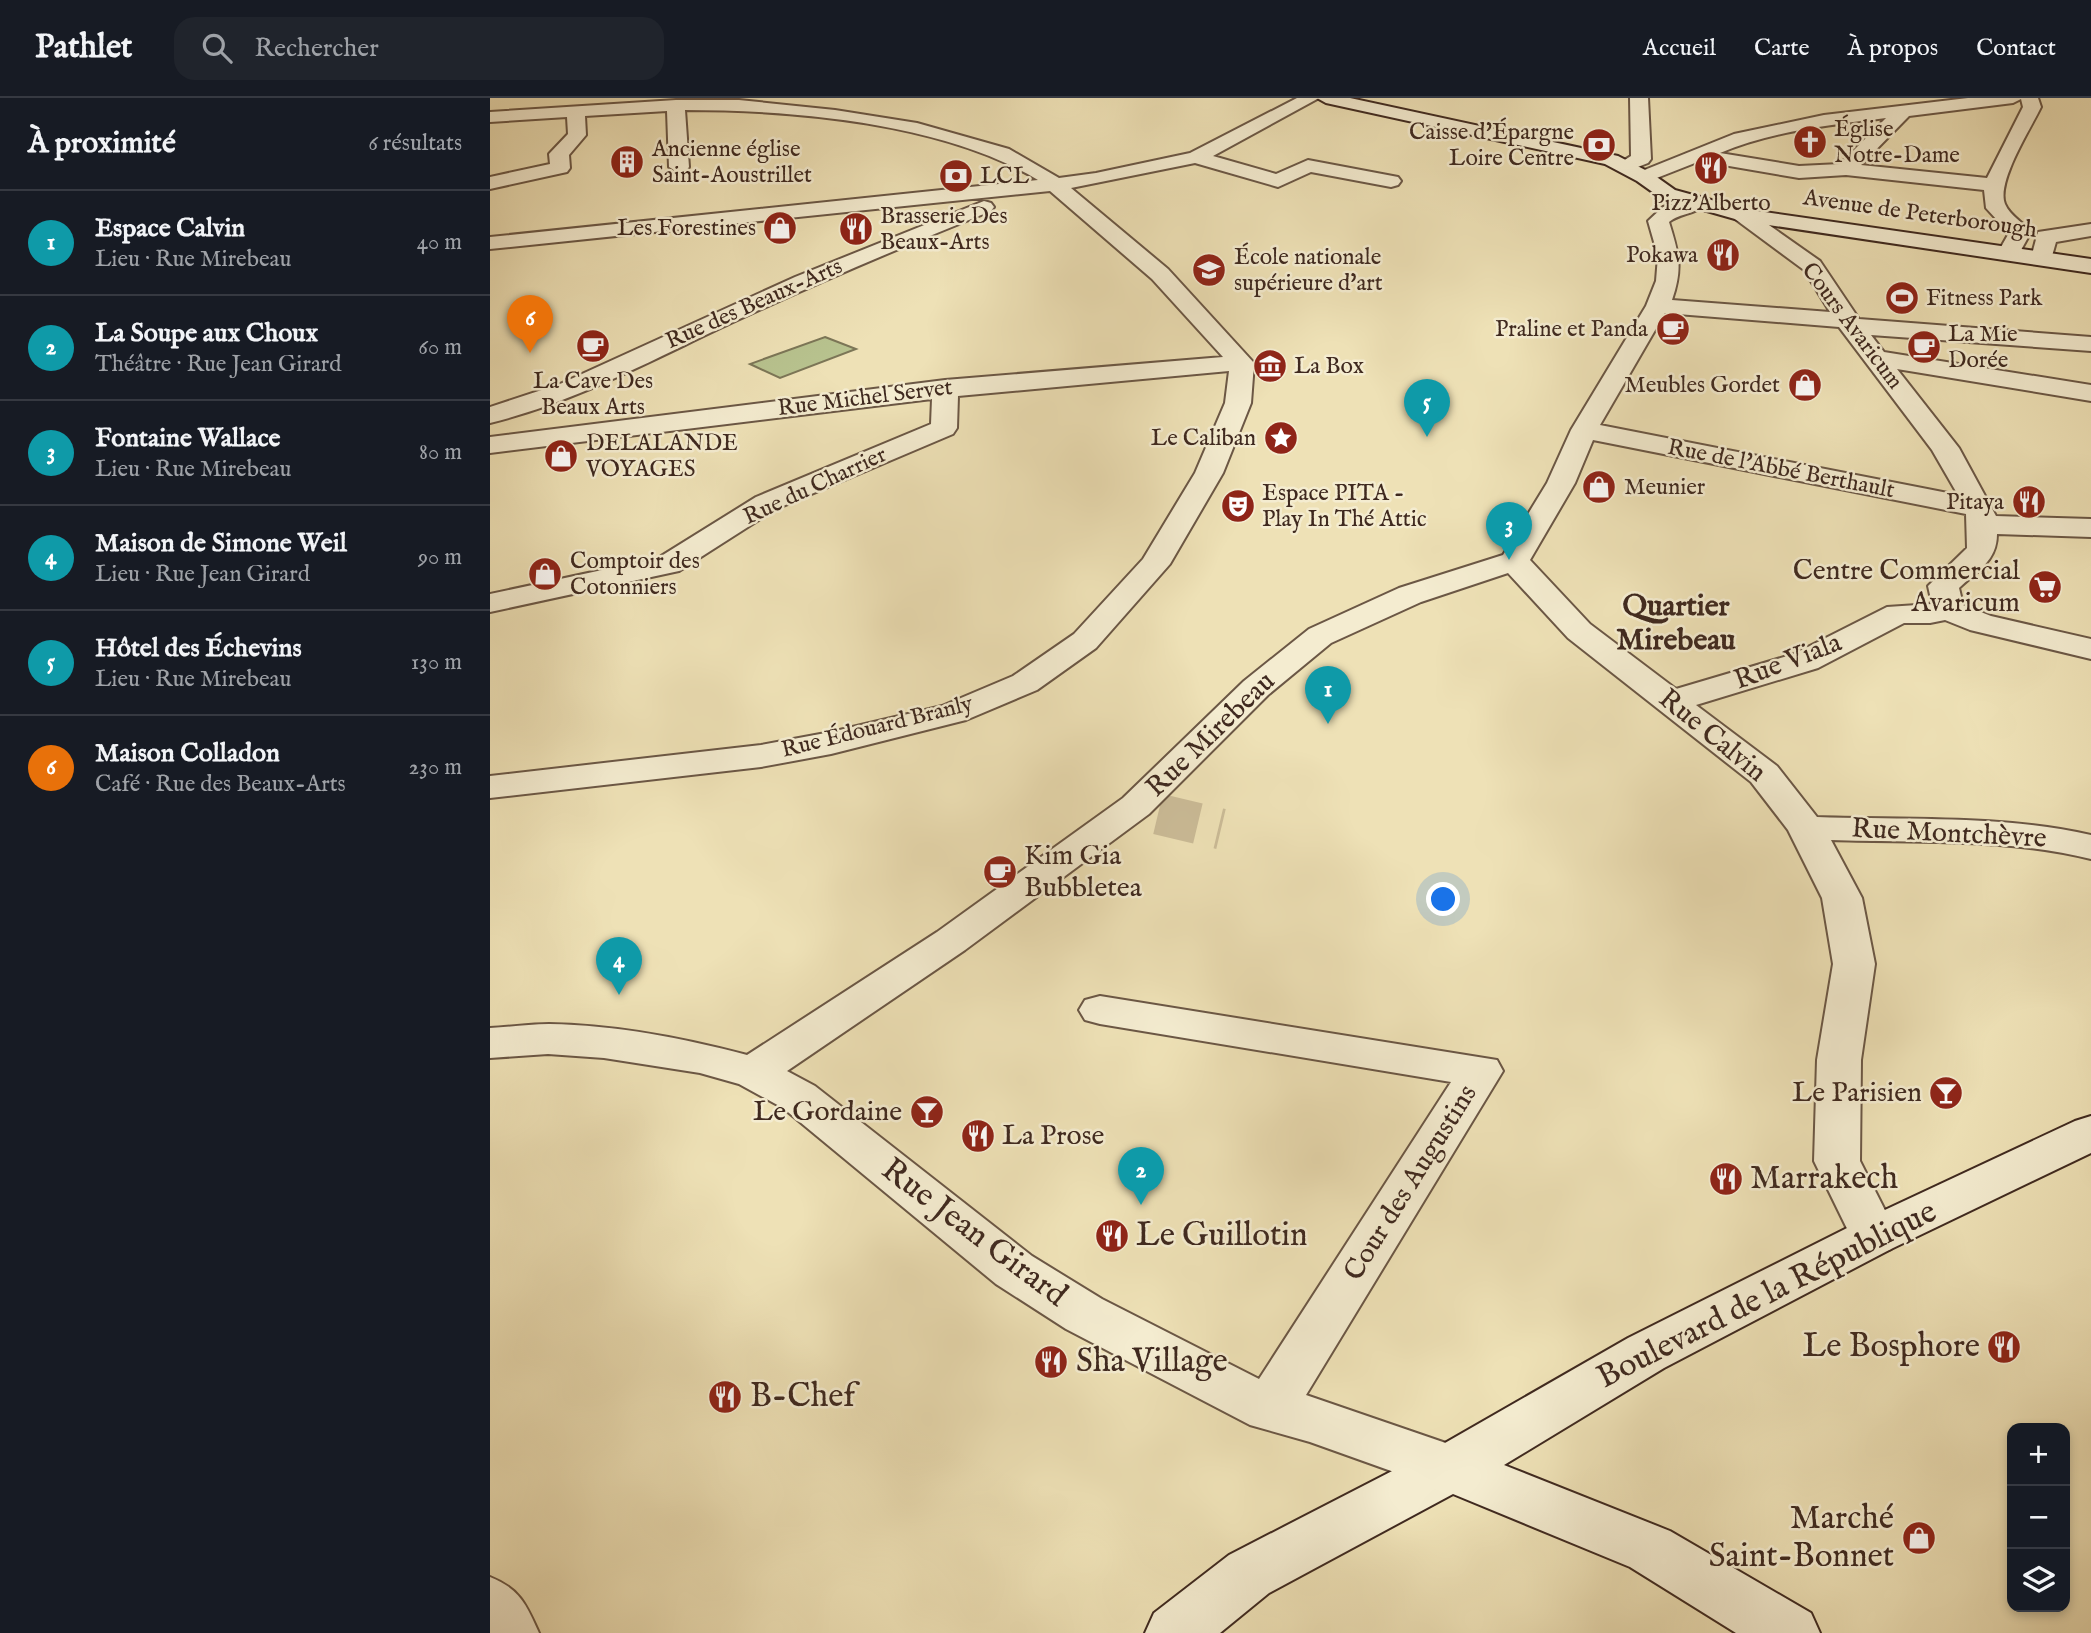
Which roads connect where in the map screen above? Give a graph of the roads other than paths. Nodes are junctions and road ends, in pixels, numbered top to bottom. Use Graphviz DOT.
graph roads {
  1 [pos="1310,98"];
  2 [pos="1326,98"];
  3 [pos="1639,98"];
  4 [pos="2013,98"];
  5 [pos="2029,98"];
  6 [pos="547,105"];
  7 [pos="676,105"];
  8 [pos="575,110"];
  9 [pos="1902,112"];
  10 [pos="490,117"];
  11 [pos="1700,155"];
  12 [pos="1196,157"];
  13 [pos="1625,166"];
  14 [pos="678,167"];
  15 [pos="1846,169"];
  16 [pos="1644,177"];
  17 [pos="1391,181"];
  18 [pos="490,183"];
  19 [pos="1994,184"];
  20 [pos="1055,185"];
  21 [pos="1017,190"];
  22 [pos="1695,204"];
  23 [pos="1742,215"];
  24 [pos="2091,230"];
  25 [pos="490,243"];
  26 [pos="2008,254"];
  27 [pos="2042,258"];
  28 [pos="2091,266"];
  29 [pos="1658,306"];
  30 [pos="1849,323"];
  31 [pos="2091,344"];
  32 [pos="1876,358"];
  33 [pos="1242,363"];
  34 [pos="946,388"];
  35 [pos="2091,393"];
  36 [pos="490,415"];
  37 [pos="1584,430"];
  38 [pos="490,444"];
  39 [pos="1981,527"];
  40 [pos="2091,528"];
  41 [pos="1514,561"];
  42 [pos="490,603"];
  43 [pos="1947,610"];
  44 [pos="2091,649"];
  45 [pos="1672,701"];
  46 [pos="490,788"];
  47 [pos="1806,828"];
  48 [pos="2091,847"];
  49 [pos="1100,1010"];
  50 [pos="492,1051"];
  51 [pos="753,1072"];
  52 [pos="2091,1133"];
  53 [pos="1874,1236"];
  54 [pos="1269,1409"];
  55 [pos="1450,1468"];
  56 [pos="490,1605"];
  57 [pos="1771,1628"];
  58 [pos="509,1633"];
  59 [pos="1175,1633"];
  1 -- 12 [label="street"];
  2 -- 13 [label="street, Cours Avaricum"];
  3 -- 13 [label="street"];
  4 -- 9 [label="street"];
  5 -- 19 [label="street"];
  6 -- 8 [label="street"];
  6 -- 10 [label="street"];
  7 -- 8 [label="street"];
  7 -- 14 [label="street"];
  7 -- 20 [label="street"];
  8 -- 18 [label="street"];
  9 -- 11 [label="street"];
  9 -- 15 [label="street"];
  11 -- 15 [label="street"];
  11 -- 16 [label="street"];
  12 -- 17 [label="street"];
  12 -- 20 [label="street"];
  13 -- 16 [label="street, Cours Avaricum"];
  15 -- 19 [label="street"];
  16 -- 22 [label="street, Cours Avaricum"];
  19 -- 26 [label="street"];
  20 -- 21 [label="street"];
  20 -- 33 [label="street"];
  21 -- 25 [label="street"];
  21 -- 36 [label="street, Rue des Beaux-Arts"];
  22 -- 23 [label="street, Cours Avaricum"];
  22 -- 29 [label="street"];
  23 -- 26 [label="street, Avenue de Peterborough"];
  23 -- 30 [label="street, Cours Avaricum"];
  24 -- 27 [label="street"];
  26 -- 27 [label="street, Avenue de Peterborough"];
  27 -- 28 [label="street, Avenue de Peterborough"];
  29 -- 30 [label="street"];
  29 -- 37 [label="street"];
  30 -- 31 [label="street"];
  30 -- 32 [label="street, Cours Avaricum"];
  32 -- 35 [label="street"];
  32 -- 39 [label="street, Cours Avaricum"];
  33 -- 34 [label="street, Rue Michel Servet"];
  33 -- 46 [label="street, Rue Édouard Branly"];
  34 -- 38 [label="street, Rue Michel Servet"];
  34 -- 42 [label="street, Rue du Charrier"];
  37 -- 39 [label="street, Rue de l'Abbé Berthault"];
  37 -- 41 [label="street"];
  39 -- 40 [label="street, Rue de l'Abbé Berthault"];
  39 -- 43 [label="street"];
  41 -- 45 [label="street, Rue Calvin"];
  41 -- 51 [label="street, Rue Mirebeau"];
  43 -- 44 [label="street"];
  43 -- 45 [label="street, Rue Viala"];
  45 -- 47 [label="street, Rue Calvin"];
  47 -- 48 [label="street, Rue Montchèvre"];
  47 -- 53 [label="street, Rue Calvin"];
  49 -- 54 [label="street, Cour des Augustins"];
  50 -- 51 [label="street, Rue Jean Girard"];
  51 -- 54 [label="street, Rue Jean Girard"];
  52 -- 53 [label="street, Boulevard de la République"];
  53 -- 55 [label="street, Boulevard de la République"];
  54 -- 55 [label="street, Rue Jean Girard"];
  55 -- 57 [label="street, Rue Jean Girard"];
  55 -- 59 [label="street, Boulevard de la République"];
  56 -- 58 [label="street"];
}
